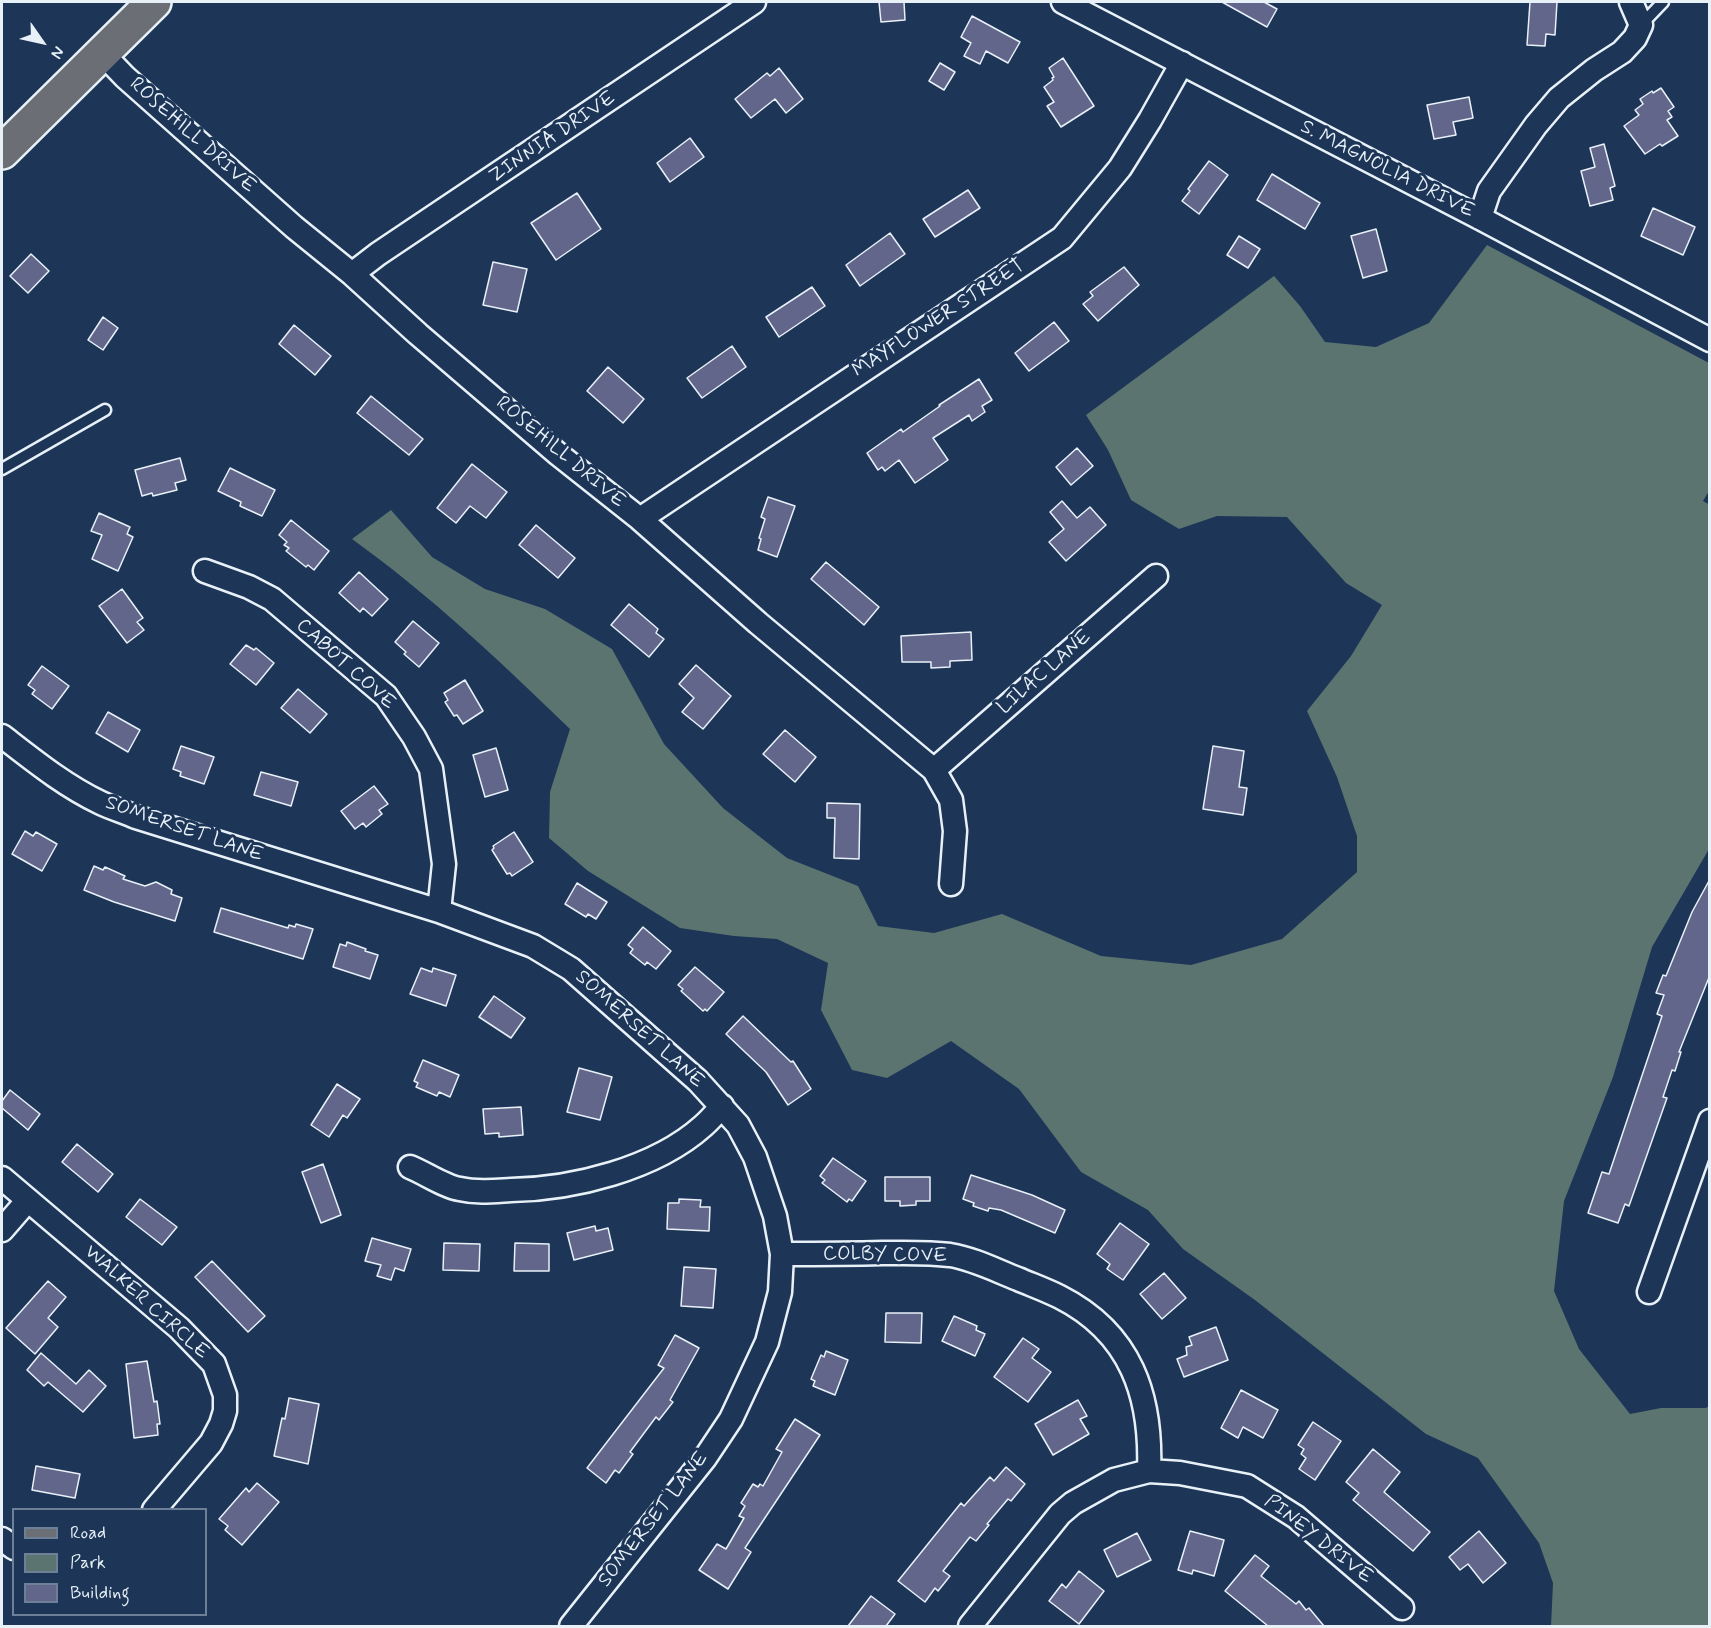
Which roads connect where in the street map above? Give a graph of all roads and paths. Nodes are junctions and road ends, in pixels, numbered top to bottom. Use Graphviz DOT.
graph roads {
  1 [pos="154,2"];
  2 [pos="754,2"];
  3 [pos="1063,2"];
  4 [pos="1631,2"];
  5 [pos="1663,2"];
  6 [pos="1641,25"];
  7 [pos="102,53"];
  8 [pos="1182,63"];
  9 [pos="2,152"];
  10 [pos="1480,218"];
  11 [pos="352,274"];
  12 [pos="1710,340"];
  13 [pos="105,410"];
  14 [pos="2,469"];
  15 [pos="640,519"];
  16 [pos="204,571"];
  17 [pos="1156,576"];
  18 [pos="2,736"];
  19 [pos="934,770"];
  20 [pos="951,884"];
  21 [pos="439,911"];
  22 [pos="722,1106"];
  23 [pos="1710,1121"];
  24 [pos="410,1167"];
  25 [pos="2,1178"];
  26 [pos="28,1200"];
  27 [pos="2,1230"];
  28 [pos="782,1254"];
  29 [pos="1649,1292"];
  30 [pos="1149,1471"];
  31 [pos="155,1508"];
  32 [pos="1402,1608"];
  33 [pos="571,1626"];
  34 [pos="970,1626"];
  1 -- 7 [label="main road"];
  2 -- 11 [label="street, ZINNIA DRIVE"];
  3 -- 8 [label="street, S. MAGNOLIA DRIVE"];
  4 -- 6 [label="street"];
  5 -- 6 [label="lane"];
  6 -- 10 [label="street"];
  7 -- 9 [label="main road"];
  7 -- 11 [label="street, ROSEHILL DRIVE"];
  8 -- 10 [label="street, S. MAGNOLIA DRIVE"];
  8 -- 15 [label="street, MAYFLOWER STREET"];
  10 -- 12 [label="street, S. MAGNOLIA DRIVE"];
  11 -- 15 [label="street, ROSEHILL DRIVE"];
  13 -- 14 [label="lane"];
  15 -- 19 [label="street, ROSEHILL DRIVE"];
  16 -- 21 [label="street, CABOT COVE"];
  17 -- 19 [label="street, LILAC LANE"];
  18 -- 21 [label="street, SOMERSET LANE"];
  19 -- 20 [label="street, ROSEHILL DRIVE"];
  21 -- 22 [label="street, SOMERSET LANE"];
  22 -- 24 [label="street"];
  22 -- 28 [label="street, SOMERSET LANE"];
  23 -- 29 [label="street"];
  25 -- 26 [label="street, WALKER CIRCLE"];
  26 -- 27 [label="street"];
  26 -- 31 [label="street, WALKER CIRCLE"];
  28 -- 30 [label="street, COLBY COVE"];
  28 -- 33 [label="street, SOMERSET LANE"];
  30 -- 32 [label="street, PINEY DRIVE"];
  30 -- 34 [label="street, PINEY DRIVE"];
}
